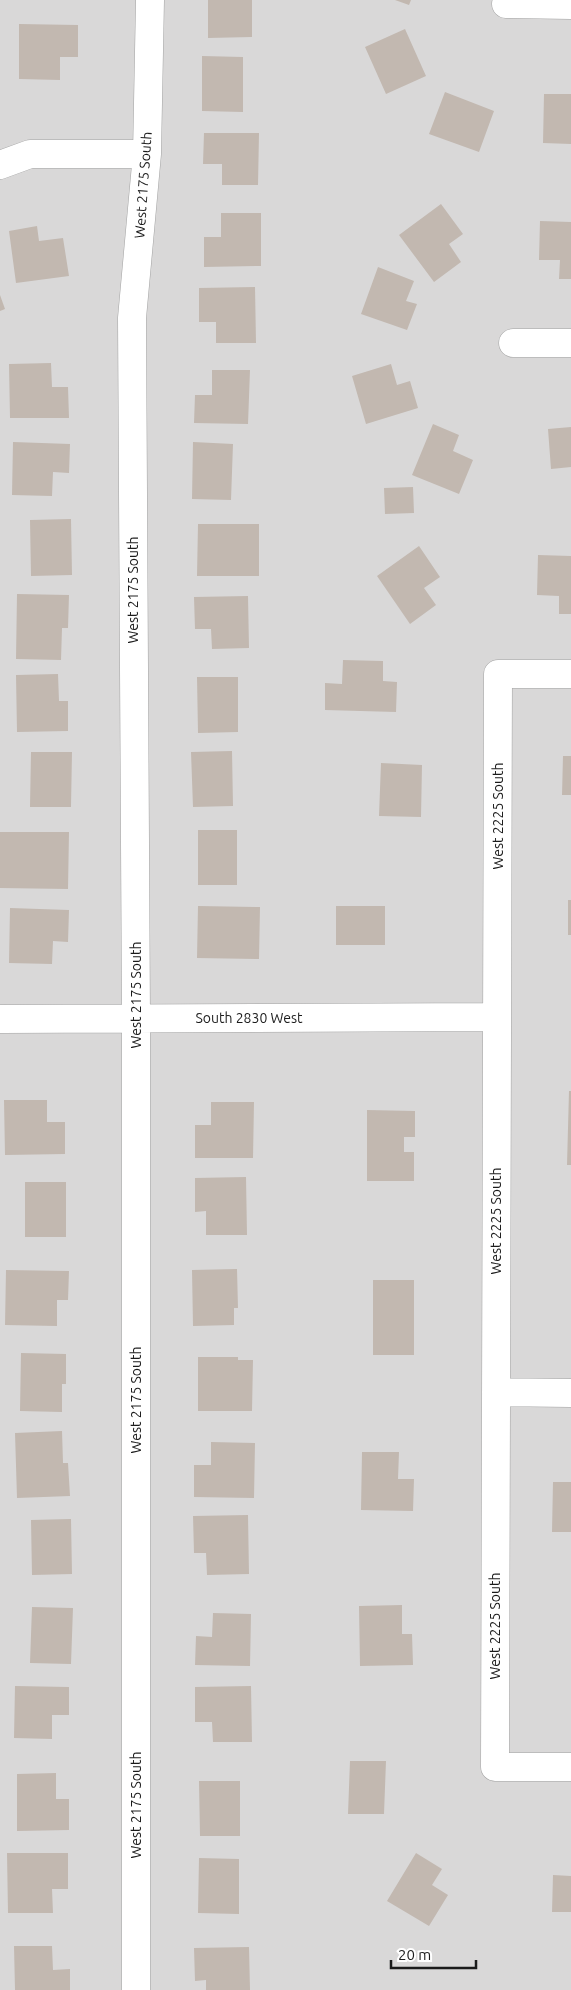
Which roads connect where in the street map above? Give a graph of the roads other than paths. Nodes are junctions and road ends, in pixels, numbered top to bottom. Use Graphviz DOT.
graph roads {
  1 [pos="150,0"];
  2 [pos="506,4"];
  3 [pos="571,4"];
  4 [pos="148,154"];
  5 [pos="0,165"];
  6 [pos="514,343"];
  7 [pos="571,343"];
  8 [pos="571,674"];
  9 [pos="497,1017"];
  10 [pos="0,1018"];
  11 [pos="136,1018"];
  12 [pos="496,1392"];
  13 [pos="571,1392"];
  14 [pos="571,1767"];
  15 [pos="136,1990"];
  1 -- 4 [label="street, West 2175 South"];
  2 -- 3 [label="street"];
  4 -- 5 [label="street"];
  4 -- 11 [label="street, West 2175 South"];
  6 -- 7 [label="street"];
  8 -- 9 [label="street, West 2225 South"];
  9 -- 11 [label="street, South 2830 West"];
  9 -- 12 [label="street, West 2225 South"];
  10 -- 11 [label="street, South 2830 West"];
  11 -- 15 [label="street, West 2175 South"];
  12 -- 13 [label="street"];
  12 -- 14 [label="street, West 2225 South"];
}
